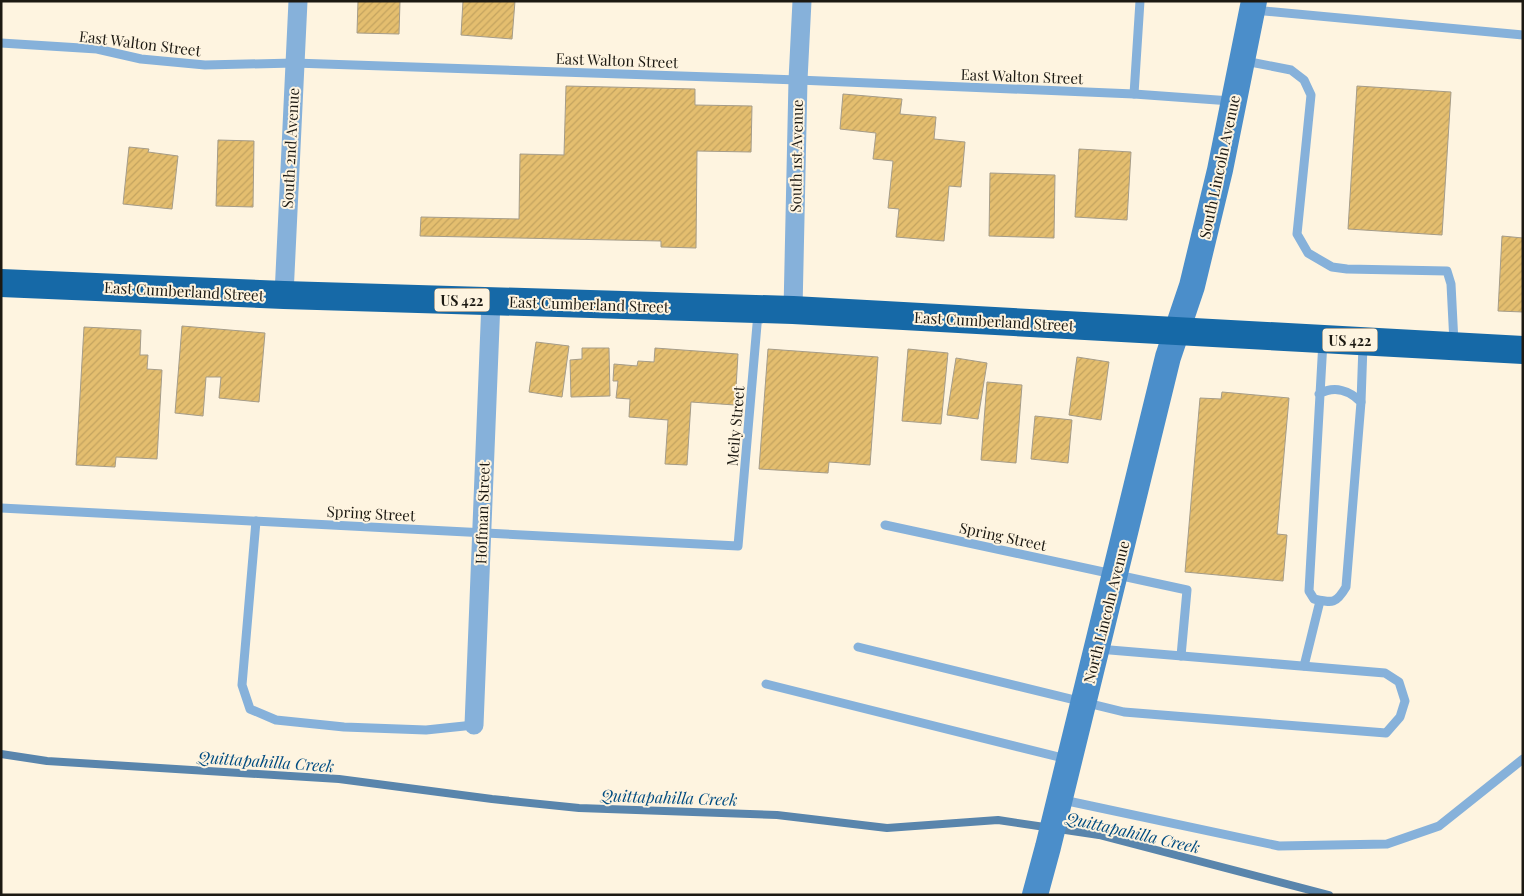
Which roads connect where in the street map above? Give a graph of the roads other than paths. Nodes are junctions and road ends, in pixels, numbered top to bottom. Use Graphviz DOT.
graph roads {
  1 [pos="298,1"];
  2 [pos="802,1"];
  3 [pos="1140,1"];
  4 [pos="1253,5"];
  5 [pos="1523,35"];
  6 [pos="1,44"];
  7 [pos="1242,61"];
  8 [pos="294,63"];
  9 [pos="798,80"];
  10 [pos="1134,94"];
  11 [pos="1234,101"];
  12 [pos="1,282"];
  13 [pos="284,295"];
  14 [pos="491,301"];
  15 [pos="758,309"];
  16 [pos="793,310"];
  17 [pos="1177,330"];
  18 [pos="1323,339"];
  19 [pos="1364,341"];
  20 [pos="1455,346"];
  21 [pos="1523,350"];
  22 [pos="1320,394"];
  23 [pos="1361,402"];
  24 [pos="1,508"];
  25 [pos="256,521"];
  26 [pos="885,525"];
  27 [pos="482,533"];
  28 [pos="738,546"];
  29 [pos="1115,574"];
  30 [pos="1320,600"];
  31 [pos="858,647"];
  32 [pos="1097,649"];
  33 [pos="1181,656"];
  34 [pos="1304,666"];
  35 [pos="766,684"];
  36 [pos="1084,702"];
  37 [pos="474,724"];
  38 [pos="1523,759"];
  39 [pos="1070,760"];
  40 [pos="1058,807"];
  41 [pos="1035,895"];
  1 -- 8 [label="street, South 2nd Avenue"];
  2 -- 9 [label="street, South 1st Avenue"];
  3 -- 10 [label="lane"];
  4 -- 5 [label="lane"];
  4 -- 7 [label="main road, South Lincoln Avenue"];
  6 -- 8 [label="lane, East Walton Street"];
  7 -- 11 [label="main road, South Lincoln Avenue"];
  7 -- 20 [label="lane"];
  8 -- 9 [label="lane, East Walton Street"];
  8 -- 13 [label="street, South 2nd Avenue"];
  9 -- 10 [label="lane, East Walton Street"];
  9 -- 16 [label="street, South 1st Avenue"];
  10 -- 11 [label="lane, East Walton Street"];
  11 -- 17 [label="main road, South Lincoln Avenue"];
  12 -- 13 [label="highway, East Cumberland Street / US 422"];
  13 -- 14 [label="highway, East Cumberland Street / US 422"];
  14 -- 15 [label="highway, East Cumberland Street / US 422"];
  14 -- 27 [label="street, Hoffman Street"];
  15 -- 16 [label="highway, East Cumberland Street / US 422"];
  15 -- 28 [label="lane, Meily Street"];
  16 -- 17 [label="highway, East Cumberland Street / US 422"];
  17 -- 18 [label="highway, US 422"];
  17 -- 29 [label="main road, North Lincoln Avenue"];
  18 -- 19 [label="highway, US 422"];
  18 -- 22 [label="lane"];
  19 -- 20 [label="highway, US 422"];
  19 -- 23 [label="lane"];
  20 -- 21 [label="highway, US 422"];
  22 -- 23 [label="lane"];
  22 -- 30 [label="lane"];
  23 -- 30 [label="lane"];
  24 -- 25 [label="lane, Spring Street"];
  25 -- 27 [label="lane, Spring Street"];
  25 -- 37 [label="lane"];
  26 -- 29 [label="lane, Spring Street"];
  27 -- 28 [label="lane, Spring Street"];
  27 -- 37 [label="street, Hoffman Street"];
  29 -- 32 [label="main road, North Lincoln Avenue"];
  29 -- 33 [label="lane, Spring Street"];
  30 -- 34 [label="lane"];
  31 -- 36 [label="lane"];
  32 -- 33 [label="lane"];
  32 -- 36 [label="main road, North Lincoln Avenue"];
  33 -- 34 [label="lane"];
  34 -- 36 [label="lane"];
  35 -- 39 [label="lane"];
  36 -- 39 [label="main road, North Lincoln Avenue"];
  38 -- 40 [label="lane"];
  39 -- 40 [label="main road, North Lincoln Avenue"];
  40 -- 41 [label="main road, North Lincoln Avenue"];
}
